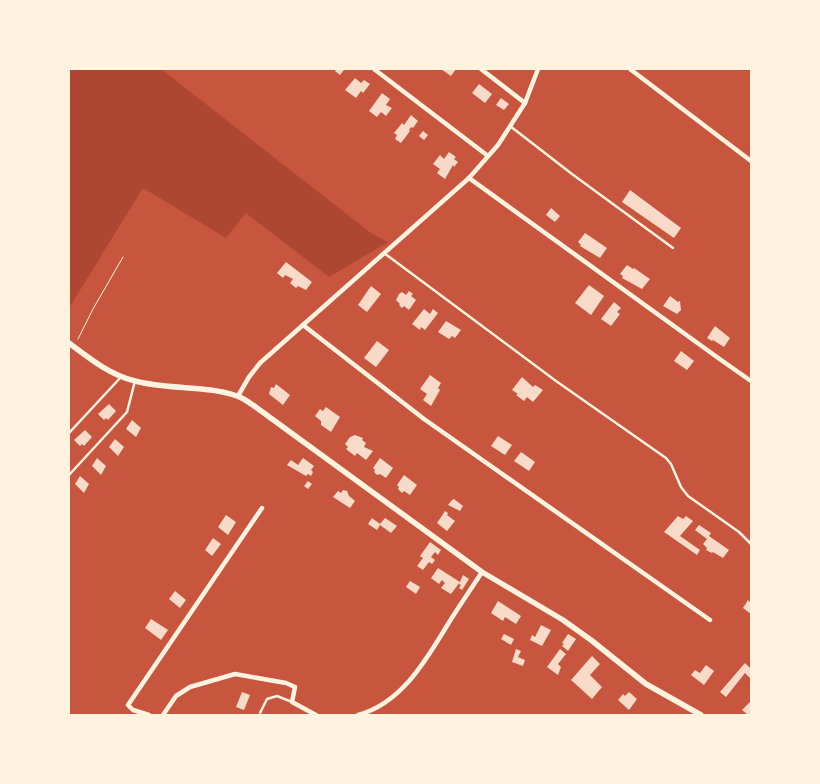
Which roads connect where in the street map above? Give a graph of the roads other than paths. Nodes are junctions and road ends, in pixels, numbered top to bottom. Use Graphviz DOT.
graph roads {
  1 [pos="374,69"];
  2 [pos="481,69"];
  3 [pos="538,69"];
  4 [pos="630,69"];
  5 [pos="525,103"];
  6 [pos="510,126"];
  7 [pos="488,156"];
  8 [pos="751,161"];
  9 [pos="469,178"];
  10 [pos="673,248"];
  11 [pos="384,253"];
  12 [pos="303,325"];
  13 [pos="71,345"];
  14 [pos="121,377"];
  15 [pos="135,381"];
  16 [pos="751,381"];
  17 [pos="238,396"];
  18 [pos="69,433"];
  19 [pos="69,476"];
  20 [pos="262,508"];
  21 [pos="751,544"];
  22 [pos="482,572"];
  23 [pos="710,620"];
  24 [pos="292,702"];
  25 [pos="260,713"];
  26 [pos="149,715"];
  27 [pos="163,715"];
  28 [pos="316,715"];
  29 [pos="358,715"];
  30 [pos="702,715"];
  1 -- 7 [label="street"];
  2 -- 5 [label="street"];
  3 -- 5 [label="street"];
  4 -- 8 [label="street"];
  5 -- 6 [label="street"];
  6 -- 7 [label="street"];
  6 -- 10 [label="lane"];
  7 -- 9 [label="street"];
  9 -- 11 [label="street"];
  9 -- 16 [label="street"];
  11 -- 12 [label="street"];
  11 -- 21 [label="lane"];
  12 -- 17 [label="street"];
  12 -- 23 [label="street"];
  13 -- 14 [label="street"];
  14 -- 15 [label="street"];
  14 -- 18 [label="lane"];
  15 -- 17 [label="street"];
  15 -- 19 [label="lane"];
  17 -- 22 [label="street"];
  20 -- 26 [label="street"];
  22 -- 29 [label="street"];
  22 -- 30 [label="street"];
  24 -- 25 [label="lane"];
  24 -- 27 [label="street"];
  24 -- 28 [label="street"];
}
